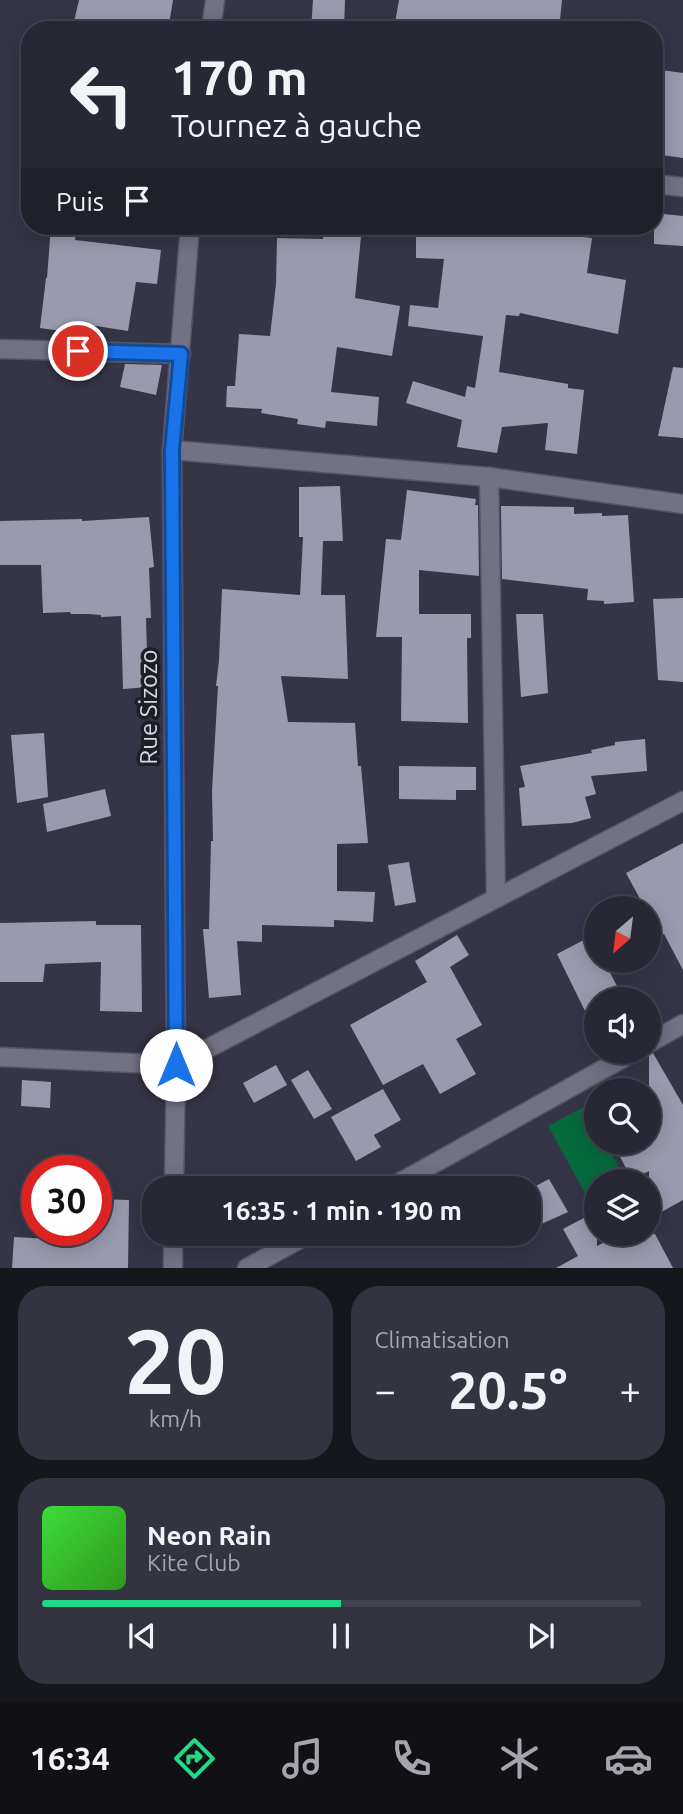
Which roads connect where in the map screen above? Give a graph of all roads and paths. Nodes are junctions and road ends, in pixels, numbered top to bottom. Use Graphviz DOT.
graph roads {
  1 [pos="215,0"];
  2 [pos="212,21"];
  3 [pos="663,185"];
  4 [pos="683,187"];
  5 [pos="189,235"];
  6 [pos="0,349"];
  7 [pos="181,354"];
  8 [pos="172,450"];
  9 [pos="489,477"];
  10 [pos="683,503"];
  11 [pos="683,802"];
  12 [pos="496,898"];
  13 [pos="683,1024"];
  14 [pos="661,1036"];
  15 [pos="0,1057"];
  16 [pos="612,1064"];
  17 [pos="176,1065"];
  18 [pos="174,1176"];
  19 [pos="412,1176"];
  20 [pos="173,1246"];
  21 [pos="287,1246"];
  22 [pos="173,1268"];
  23 [pos="247,1268"];
  1 -- 2 [label="street"];
  3 -- 4 [label="street"];
  5 -- 7 [label="street, Rue Sizozo"];
  6 -- 7 [label="street"];
  7 -- 8 [label="street, Rue Sizozo"];
  8 -- 9 [label="street"];
  8 -- 17 [label="street, Rue Sizozo"];
  9 -- 10 [label="street"];
  9 -- 12 [label="street"];
  11 -- 12 [label="street"];
  12 -- 17 [label="street"];
  13 -- 14 [label="street"];
  15 -- 17 [label="street"];
  16 -- 19 [label="street"];
  17 -- 18 [label="street, Rue Sizozo"];
  20 -- 22 [label="street"];
  21 -- 23 [label="street"];
}
